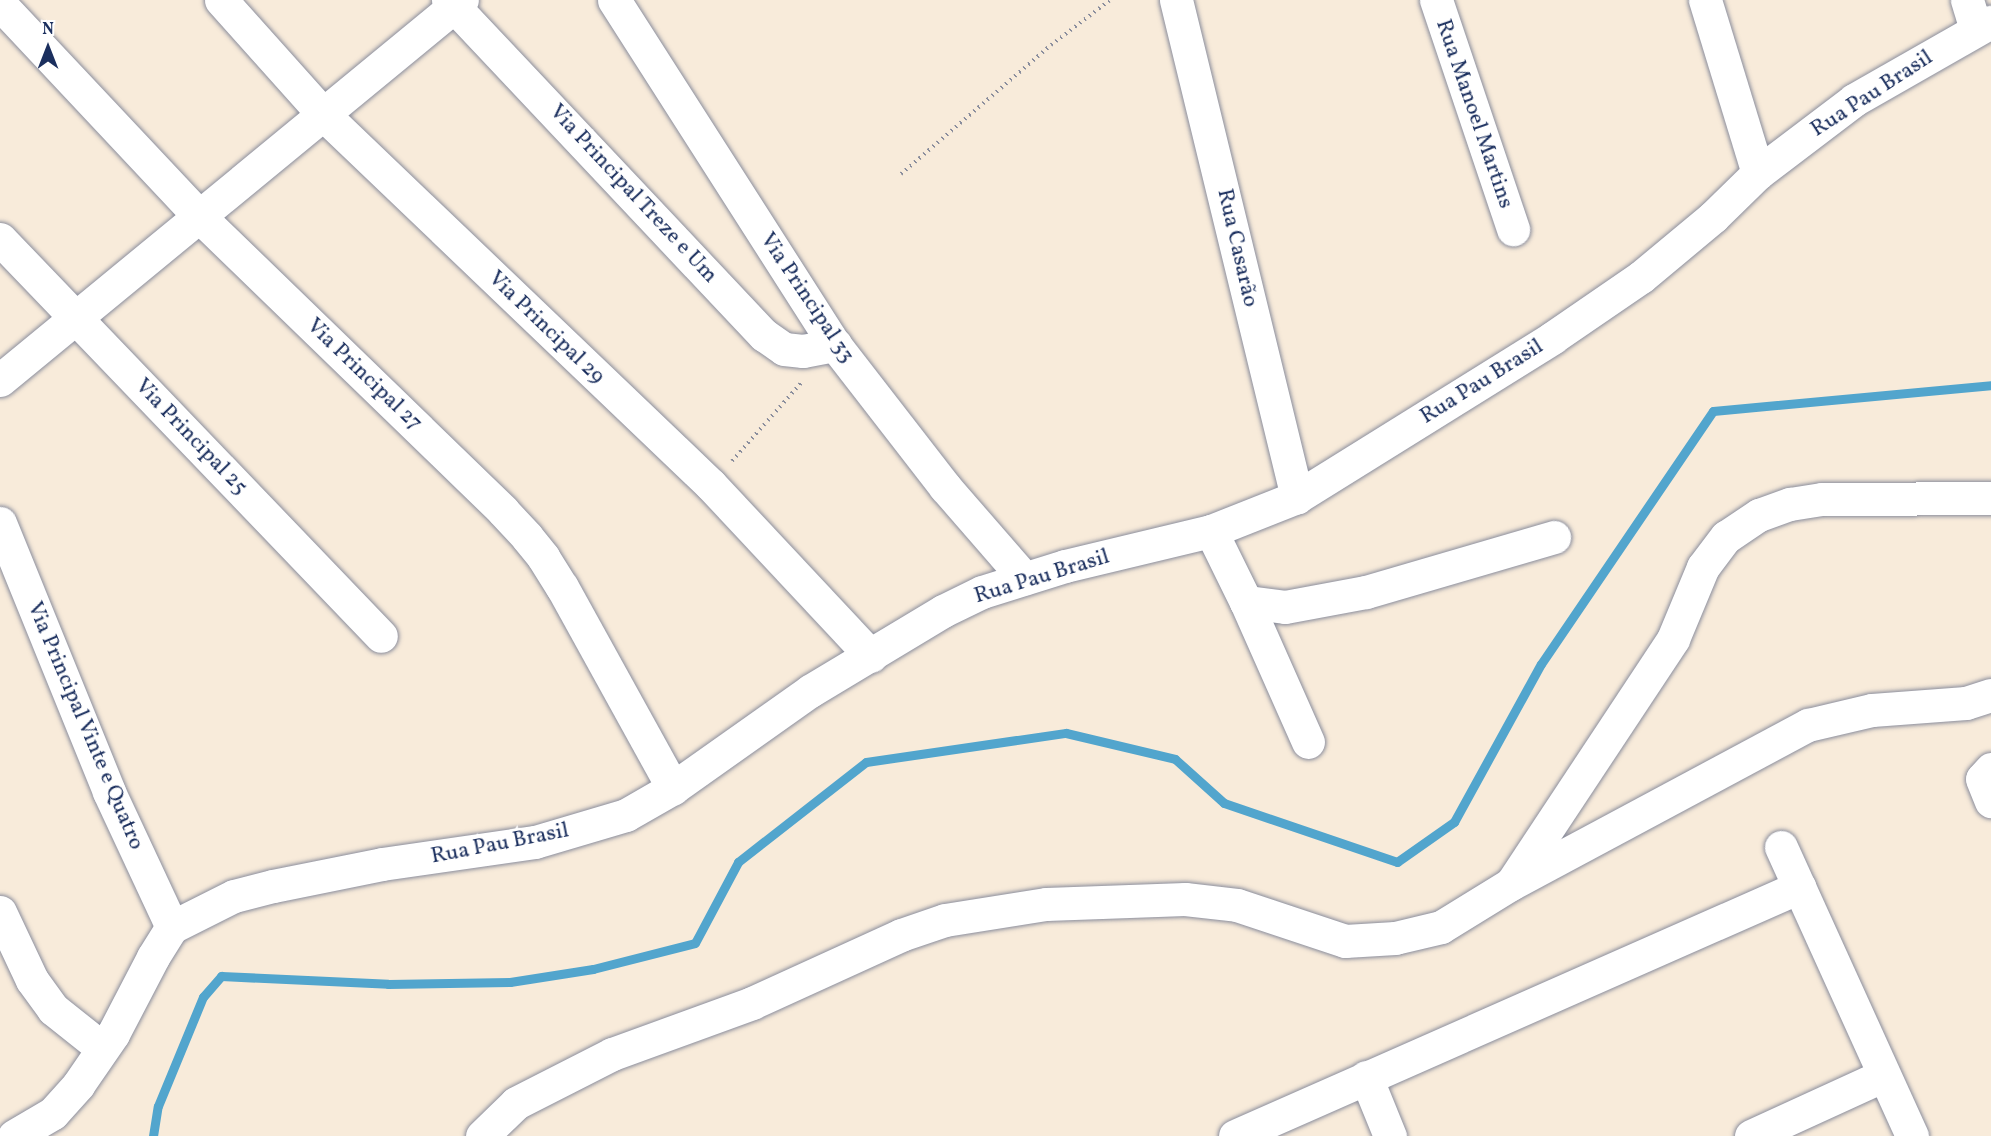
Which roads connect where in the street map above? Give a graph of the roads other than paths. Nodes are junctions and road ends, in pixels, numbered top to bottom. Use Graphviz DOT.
graph roads {
  1 [pos="221,0"];
  2 [pos="614,0"];
  3 [pos="1176,0"];
  4 [pos="1436,0"];
  5 [pos="1705,0"];
  6 [pos="455,2"];
  7 [pos="0,4"];
  8 [pos="1978,17"];
  9 [pos="323,114"];
  10 [pos="1758,173"];
  11 [pos="200,217"];
  12 [pos="1513,229"];
  13 [pos="0,239"];
  14 [pos="75,316"];
  15 [pos="835,345"];
  16 [pos="0,380"];
  17 [pos="1297,497"];
  18 [pos="1991,498"];
  19 [pos="0,523"];
  20 [pos="1211,531"];
  21 [pos="1554,537"];
  22 [pos="1024,578"];
  23 [pos="1246,602"];
  24 [pos="381,636"];
  25 [pos="871,656"];
  26 [pos="1991,694"];
  27 [pos="1308,742"];
  28 [pos="1991,769"];
  29 [pos="673,788"];
  30 [pos="1991,801"];
  31 [pos="1781,847"];
  32 [pos="1511,884"];
  33 [pos="1800,887"];
  34 [pos="0,912"];
  35 [pos="172,927"];
  36 [pos="102,1048"];
  37 [pos="1884,1075"];
  38 [pos="1366,1077"];
  39 [pos="14,1136"];
  40 [pos="482,1136"];
  41 [pos="1235,1136"];
  42 [pos="1390,1136"];
  43 [pos="1751,1136"];
  44 [pos="1912,1136"];
  1 -- 9 [label="street, Via Principal 29"];
  2 -- 15 [label="street, Via Principal 33"];
  3 -- 17 [label="street, Rua Casarão"];
  4 -- 12 [label="street, Rua Manoel Martins"];
  5 -- 10 [label="street"];
  6 -- 9 [label="street"];
  6 -- 15 [label="street, Via Principal Treze e Um"];
  7 -- 11 [label="street, Via Principal 27"];
  8 -- 10 [label="street, Rua Pau Brasil"];
  9 -- 11 [label="street"];
  9 -- 25 [label="street, Via Principal 29"];
  10 -- 17 [label="street, Rua Pau Brasil"];
  11 -- 14 [label="street"];
  11 -- 29 [label="street, Via Principal 27"];
  13 -- 14 [label="street, Via Principal 25"];
  14 -- 16 [label="street"];
  14 -- 24 [label="street, Via Principal 25"];
  15 -- 22 [label="street, Via Principal 33"];
  17 -- 20 [label="street, Rua Pau Brasil"];
  18 -- 32 [label="street"];
  19 -- 35 [label="street, Via Principal Vinte e Quatro"];
  20 -- 22 [label="street, Rua Pau Brasil"];
  20 -- 23 [label="street"];
  21 -- 23 [label="street"];
  22 -- 25 [label="street, Rua Pau Brasil"];
  23 -- 27 [label="street"];
  25 -- 29 [label="street, Rua Pau Brasil"];
  26 -- 32 [label="street"];
  28 -- 30 [label="street"];
  29 -- 35 [label="street, Rua Pau Brasil"];
  31 -- 33 [label="street"];
  32 -- 40 [label="street"];
  33 -- 37 [label="street"];
  33 -- 38 [label="street"];
  34 -- 36 [label="street"];
  35 -- 36 [label="street"];
  36 -- 39 [label="street"];
  37 -- 43 [label="street"];
  37 -- 44 [label="street"];
  38 -- 41 [label="street"];
  38 -- 42 [label="street"];
}
